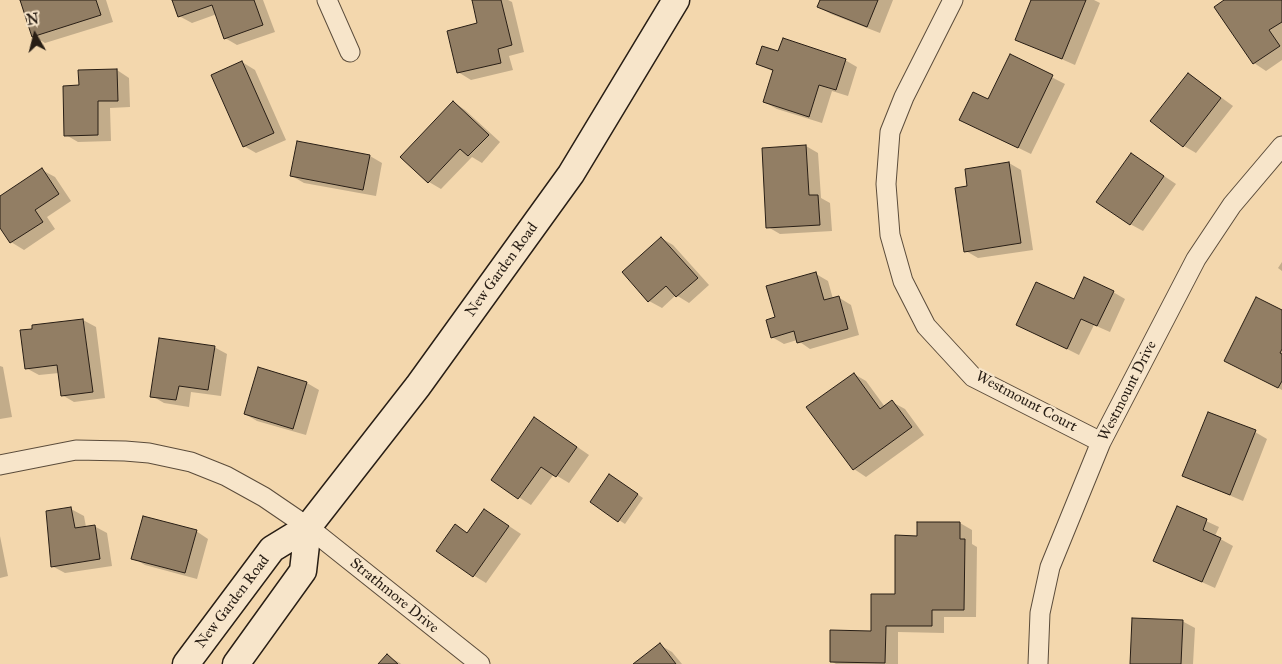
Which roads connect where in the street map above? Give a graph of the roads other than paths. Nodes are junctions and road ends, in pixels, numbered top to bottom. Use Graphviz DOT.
graph roads {
  1 [pos="327,0"];
  2 [pos="676,0"];
  3 [pos="953,0"];
  4 [pos="350,52"];
  5 [pos="1282,146"];
  6 [pos="1101,442"];
  7 [pos="0,465"];
  8 [pos="308,527"];
  9 [pos="186,664"];
  10 [pos="236,664"];
  11 [pos="480,664"];
  12 [pos="1038,664"];
  1 -- 4 [label="street"];
  2 -- 8 [label="main road, New Garden Road"];
  3 -- 6 [label="street, Westmount Court"];
  5 -- 6 [label="street, Westmount Drive"];
  6 -- 12 [label="street, Westmount Drive"];
  7 -- 8 [label="street, Strathmore Drive"];
  8 -- 9 [label="main road, New Garden Road"];
  8 -- 10 [label="main road"];
  8 -- 11 [label="street, Strathmore Drive"];
}
